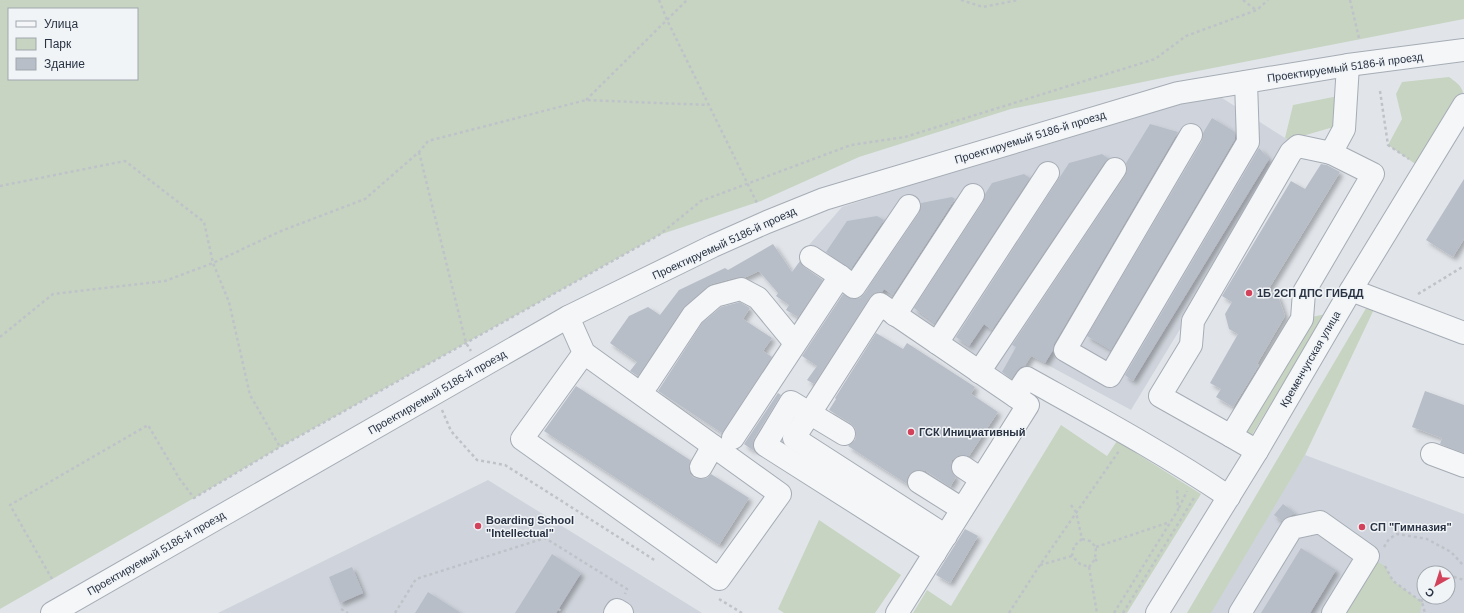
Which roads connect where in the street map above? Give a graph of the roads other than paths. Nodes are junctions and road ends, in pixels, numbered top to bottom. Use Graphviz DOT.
graph roads {
  1 [pos="1464,50"];
  2 [pos="1348,65"];
  3 [pos="1246,82"];
  4 [pos="1464,105"];
  5 [pos="1191,135"];
  6 [pos="1331,153"];
  7 [pos="1115,168"];
  8 [pos="1048,173"];
  9 [pos="973,195"];
  10 [pos="909,206"];
  11 [pos="811,256"];
  12 [pos="847,282"];
  13 [pos="1351,290"];
  14 [pos="888,309"];
  15 [pos="568,317"];
  16 [pos="1464,333"];
  17 [pos="795,343"];
  18 [pos="937,343"];
  19 [pos="584,353"];
  20 [pos="979,372"];
  21 [pos="648,382"];
  22 [pos="1015,396"];
  23 [pos="810,413"];
  24 [pos="844,434"];
  25 [pos="1231,436"];
  26 [pos="733,438"];
  27 [pos="713,446"];
  28 [pos="1257,451"];
  29 [pos="1432,454"];
  30 [pos="1464,466"];
  31 [pos="701,467"];
  32 [pos="962,467"];
  33 [pos="981,479"];
  34 [pos="919,482"];
  35 [pos="1229,497"];
  36 [pos="962,509"];
  37 [pos="940,544"];
  38 [pos="52,613"];
  39 [pos="897,613"];
  40 [pos="1157,613"];
  41 [pos="1240,613"];
  42 [pos="1333,613"];
  1 -- 2 [label="street, Проектируемый 5186-й проезд"];
  2 -- 3 [label="street, Проектируемый 5186-й проезд"];
  2 -- 6 [label="street"];
  3 -- 5 [label="street"];
  3 -- 15 [label="street, Проектируемый 5186-й проезд"];
  4 -- 13 [label="street, Кременчугская улица"];
  6 -- 25 [label="street"];
  6 -- 25 [label="street"];
  7 -- 20 [label="street"];
  8 -- 18 [label="street"];
  9 -- 14 [label="street"];
  10 -- 12 [label="street"];
  11 -- 12 [label="street"];
  12 -- 14 [label="street"];
  12 -- 17 [label="street"];
  13 -- 16 [label="street"];
  13 -- 28 [label="street, Кременчугская улица"];
  14 -- 18 [label="street"];
  14 -- 23 [label="street"];
  15 -- 19 [label="street"];
  15 -- 38 [label="street, Проектируемый 5186-й проезд"];
  17 -- 21 [label="street"];
  17 -- 26 [label="street"];
  18 -- 20 [label="street"];
  19 -- 27 [label="street"];
  19 -- 27 [label="street"];
  20 -- 22 [label="street"];
  22 -- 33 [label="street"];
  22 -- 35 [label="street"];
  23 -- 24 [label="street"];
  23 -- 37 [label="street"];
  23 -- 37 [label="street"];
  25 -- 28 [label="street"];
  27 -- 31 [label="street"];
  28 -- 35 [label="street, Кременчугская улица"];
  29 -- 30 [label="street"];
  32 -- 33 [label="street"];
  33 -- 36 [label="street"];
  34 -- 36 [label="street"];
  35 -- 40 [label="street, Кременчугская улица"];
  36 -- 37 [label="street"];
  37 -- 39 [label="street"];
  41 -- 42 [label="street"];
}
